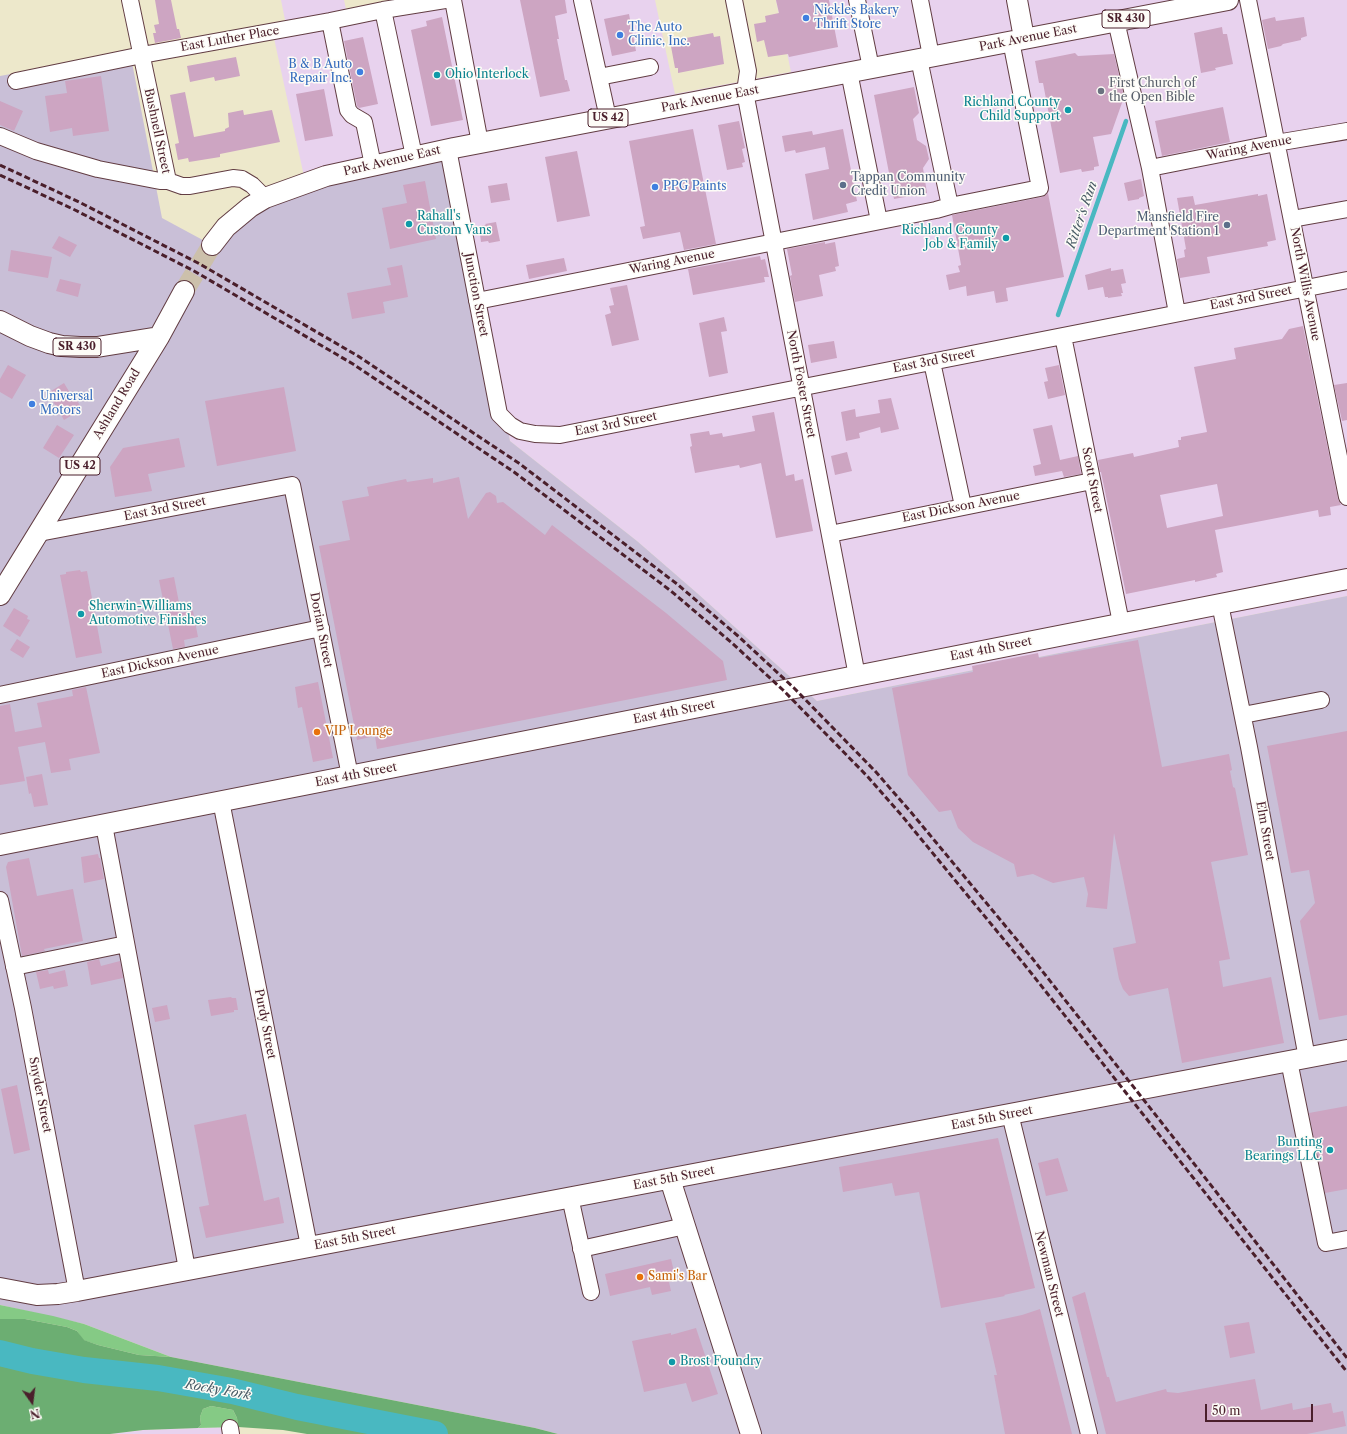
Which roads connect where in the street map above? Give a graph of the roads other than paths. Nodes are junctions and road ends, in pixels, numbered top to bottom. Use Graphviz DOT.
graph roads {
  1 [pos="130,0"];
  2 [pos="445,0"];
  3 [pos="453,0"];
  4 [pos="582,0"];
  5 [pos="734,0"];
  6 [pos="857,0"];
  7 [pos="920,0"];
  8 [pos="1017,0"];
  9 [pos="1228,0"];
  10 [pos="1248,0"];
  11 [pos="383,10"];
  12 [pos="330,21"];
  13 [pos="1116,21"];
  14 [pos="1018,40"];
  15 [pos="142,55"];
  16 [pos="925,57"];
  17 [pos="650,66"];
  18 [pos="871,68"];
  19 [pos="849,72"];
  20 [pos="599,78"];
  21 [pos="16,81"];
  22 [pos="745,92"];
  23 [pos="608,118"];
  24 [pos="1347,131"];
  25 [pos="0,136"];
  26 [pos="480,143"];
  27 [pos="1276,143"];
  28 [pos="448,149"];
  29 [pos="414,156"];
  30 [pos="373,165"];
  31 [pos="1150,168"];
  32 [pos="168,181"];
  33 [pos="265,198"];
  34 [pos="950,206"];
  35 [pos="1347,209"];
  36 [pos="1292,219"];
  37 [pos="873,223"];
  38 [pos="774,242"];
  39 [pos="212,245"];
  40 [pos="1347,280"];
  41 [pos="1305,288"];
  42 [pos="184,291"];
  43 [pos="477,301"];
  44 [pos="1177,313"];
  45 [pos="0,321"];
  46 [pos="159,336"];
  47 [pos="1063,336"];
  48 [pos="932,362"];
  49 [pos="802,387"];
  50 [pos="1341,430"];
  51 [pos="520,431"];
  52 [pos="1092,480"];
  53 [pos="292,485"];
  54 [pos="1347,496"];
  55 [pos="963,506"];
  56 [pos="39,533"];
  57 [pos="830,534"];
  58 [pos="1347,579"];
  59 [pos="0,595"];
  60 [pos="1220,604"];
  61 [pos="1121,623"];
  62 [pos="321,628"];
  63 [pos="857,676"];
  64 [pos="0,695"];
  65 [pos="1321,700"];
  66 [pos="1243,715"];
  67 [pos="350,776"];
  68 [pos="221,802"];
  69 [pos="104,825"];
  70 [pos="0,845"];
  71 [pos="0,900"];
  72 [pos="126,944"];
  73 [pos="14,967"];
  74 [pos="1347,1050"];
  75 [pos="1298,1060"];
  76 [pos="1010,1114"];
  77 [pos="670,1179"];
  78 [pos="570,1198"];
  79 [pos="686,1226"];
  80 [pos="1347,1239"];
  81 [pos="309,1246"];
  82 [pos="581,1249"];
  83 [pos="187,1270"];
  84 [pos="0,1288"];
  85 [pos="77,1290"];
  86 [pos="591,1292"];
  87 [pos="751,1434"];
  88 [pos="1089,1434"];
  1 -- 15 [label="street, Bushnell Street"];
  2 -- 11 [label="street, East Luther Place"];
  3 -- 26 [label="street"];
  4 -- 20 [label="street"];
  5 -- 22 [label="street, North Foster Street"];
  6 -- 18 [label="street"];
  7 -- 16 [label="street"];
  8 -- 14 [label="main road"];
  9 -- 13 [label="main road, Park Avenue East / SR 430"];
  10 -- 27 [label="street, North Willis Avenue"];
  11 -- 12 [label="street, East Luther Place"];
  11 -- 29 [label="street"];
  12 -- 15 [label="street, East Luther Place"];
  12 -- 30 [label="street"];
  13 -- 14 [label="main road, Park Avenue East / SR 430"];
  13 -- 31 [label="street"];
  14 -- 16 [label="main road, Park Avenue East / US 42"];
  14 -- 34 [label="street, Waring Avenue"];
  15 -- 21 [label="street, East Luther Place"];
  15 -- 32 [label="street, Bushnell Street"];
  16 -- 18 [label="main road, Park Avenue East / US 42"];
  16 -- 34 [label="street"];
  17 -- 20 [label="street"];
  18 -- 19 [label="main road, Park Avenue East / US 42"];
  19 -- 22 [label="main road, Park Avenue East / US 42"];
  19 -- 37 [label="street"];
  20 -- 23 [label="street"];
  22 -- 23 [label="main road, Park Avenue East / US 42"];
  22 -- 38 [label="street, North Foster Street"];
  23 -- 26 [label="main road, Park Avenue East / US 42"];
  24 -- 27 [label="street, Waring Avenue"];
  25 -- 32 [label="street"];
  26 -- 28 [label="main road, Park Avenue East / US 42"];
  27 -- 31 [label="street, Waring Avenue"];
  27 -- 36 [label="street, North Willis Avenue"];
  28 -- 29 [label="main road, Park Avenue East / US 42"];
  28 -- 43 [label="street, Junction Street"];
  29 -- 30 [label="main road, Park Avenue East / US 42"];
  30 -- 33 [label="main road, Park Avenue East / US 42"];
  31 -- 44 [label="street"];
  32 -- 33 [label="street, Bushnell Street"];
  33 -- 39 [label="main road, Park Avenue East / US 42"];
  34 -- 37 [label="street, Waring Avenue"];
  35 -- 36 [label="street"];
  36 -- 41 [label="street, North Willis Avenue"];
  37 -- 38 [label="street, Waring Avenue"];
  38 -- 43 [label="street, Waring Avenue"];
  38 -- 49 [label="street, North Foster Street"];
  40 -- 41 [label="street, East 3rd Street"];
  41 -- 44 [label="street, East 3rd Street"];
  41 -- 50 [label="street, North Willis Avenue"];
  42 -- 46 [label="main road, US 42"];
  43 -- 51 [label="street, Junction Street"];
  44 -- 47 [label="street, East 3rd Street"];
  45 -- 46 [label="main road, SR 430"];
  46 -- 56 [label="main road, Ashland Road / US 42"];
  47 -- 48 [label="street, East 3rd Street"];
  47 -- 52 [label="street, Scott Street"];
  48 -- 49 [label="street, East 3rd Street"];
  48 -- 55 [label="street"];
  49 -- 51 [label="street, East 3rd Street"];
  49 -- 57 [label="street, North Foster Street"];
  50 -- 54 [label="street, North Willis Avenue"];
  52 -- 55 [label="street, East Dickson Avenue"];
  52 -- 61 [label="street, Scott Street"];
  53 -- 56 [label="street, East 3rd Street"];
  53 -- 62 [label="street, Dorian Street"];
  55 -- 57 [label="street, East Dickson Avenue"];
  56 -- 59 [label="main road, Ashland Road / US 42"];
  57 -- 63 [label="street, North Foster Street"];
  58 -- 60 [label="main road, East 4th Street"];
  60 -- 61 [label="main road, East 4th Street"];
  60 -- 66 [label="street, Elm Street"];
  61 -- 63 [label="main road, East 4th Street"];
  62 -- 64 [label="street, East Dickson Avenue"];
  62 -- 67 [label="street, Dorian Street"];
  63 -- 67 [label="main road, East 4th Street"];
  65 -- 66 [label="street"];
  66 -- 75 [label="street, Elm Street"];
  67 -- 68 [label="main road, East 4th Street"];
  68 -- 69 [label="main road, East 4th Street"];
  68 -- 81 [label="street, Purdy Street"];
  69 -- 70 [label="main road, East 4th Street"];
  69 -- 72 [label="street"];
  71 -- 73 [label="street, Snyder Street"];
  72 -- 73 [label="street"];
  72 -- 83 [label="street"];
  73 -- 85 [label="street, Snyder Street"];
  74 -- 75 [label="main road, East 5th Street"];
  75 -- 76 [label="main road, East 5th Street"];
  75 -- 80 [label="street, Elm Street"];
  76 -- 77 [label="main road, East 5th Street"];
  76 -- 88 [label="street, Newman Street"];
  77 -- 78 [label="main road, East 5th Street"];
  77 -- 79 [label="main road"];
  78 -- 81 [label="main road, East 5th Street"];
  78 -- 82 [label="street"];
  79 -- 82 [label="street"];
  79 -- 87 [label="main road"];
  81 -- 83 [label="main road, East 5th Street"];
  82 -- 86 [label="street"];
  83 -- 85 [label="main road, East 5th Street"];
  84 -- 85 [label="main road, East 5th Street"];
}
